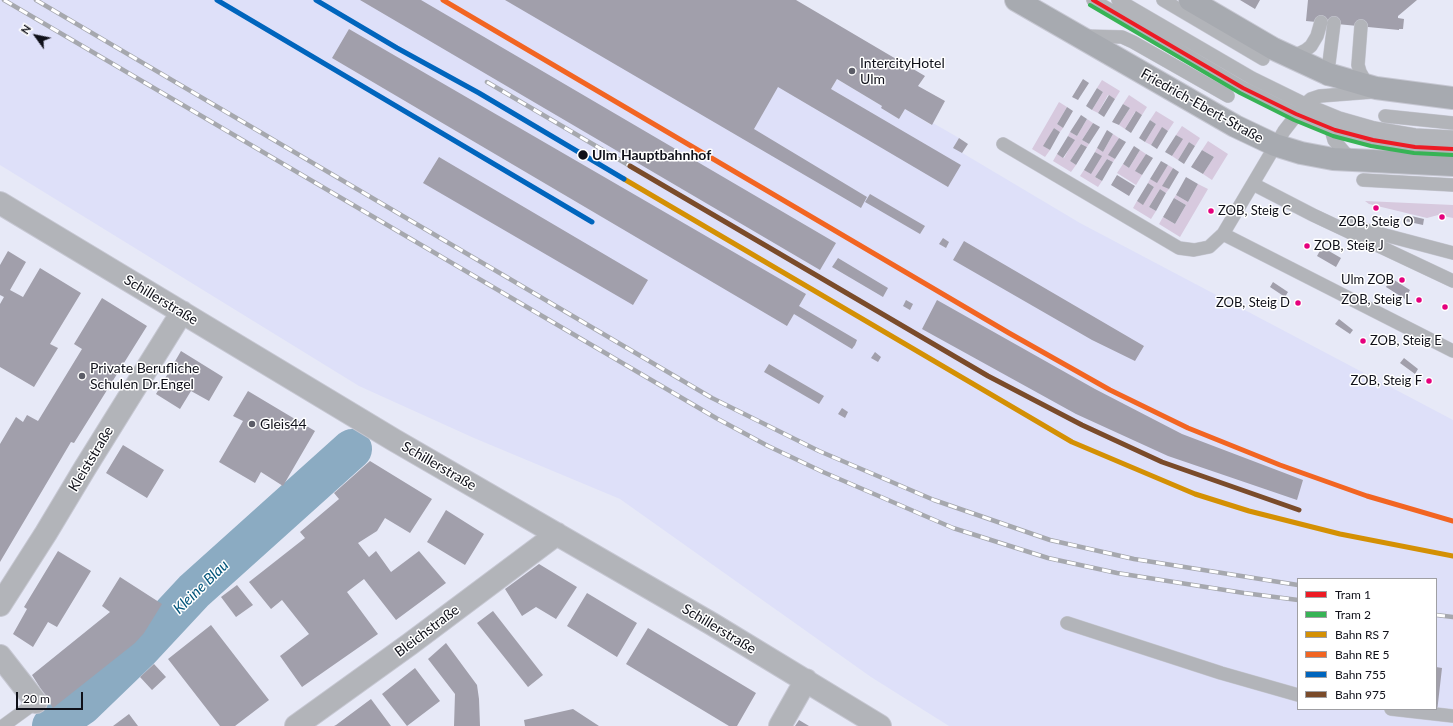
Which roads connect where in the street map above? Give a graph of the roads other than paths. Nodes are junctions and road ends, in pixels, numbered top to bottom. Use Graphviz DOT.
graph roads {
  1 [pos="1016,0"];
  2 [pos="1093,0"];
  3 [pos="1118,0"];
  4 [pos="1163,0"];
  5 [pos="1190,0"];
  6 [pos="1361,26"];
  7 [pos="1078,35"];
  8 [pos="1292,57"];
  9 [pos="1264,59"];
  10 [pos="1328,74"];
  11 [pos="1384,89"];
  12 [pos="1228,96"];
  13 [pos="1326,96"];
  14 [pos="1453,98"];
  15 [pos="1305,104"];
  16 [pos="1327,113"];
  17 [pos="1296,114"];
  18 [pos="1385,116"];
  19 [pos="1453,123"];
  20 [pos="1329,127"];
  21 [pos="1453,137"];
  22 [pos="1004,144"];
  23 [pos="1275,145"];
  24 [pos="1453,148"];
  25 [pos="1453,166"];
  26 [pos="1362,170"];
  27 [pos="1252,184"];
  28 [pos="1453,185"];
  29 [pos="0,203"];
  30 [pos="1313,215"];
  31 [pos="1223,234"];
  32 [pos="1453,253"];
  33 [pos="1453,281"];
  34 [pos="182,312"];
  35 [pos="1453,351"];
  36 [pos="557,534"];
  37 [pos="0,605"];
  38 [pos="1067,623"];
  39 [pos="0,656"];
  40 [pos="806,680"];
  41 [pos="1297,695"];
  42 [pos="36,702"];
  43 [pos="1400,710"];
  44 [pos="1453,716"];
  45 [pos="3,726"];
  46 [pos="296,726"];
  47 [pos="780,726"];
  48 [pos="880,726"];
  1 -- 7 [label="main road, Friedrich-Ebert-Straße"];
  2 -- 17 [label="lane"];
  3 -- 15 [label="lane"];
  4 -- 9 [label="lane"];
  5 -- 8 [label="main road"];
  6 -- 11 [label="lane"];
  7 -- 12 [label="lane"];
  7 -- 23 [label="main road, Friedrich-Ebert-Straße"];
  8 -- 10 [label="main road"];
  8 -- 10 [label="lane"];
  10 -- 11 [label="main road"];
  10 -- 13 [label="lane"];
  11 -- 13 [label="lane"];
  11 -- 14 [label="main road"];
  13 -- 15 [label="lane"];
  13 -- 16 [label="lane"];
  15 -- 16 [label="lane"];
  15 -- 17 [label="lane"];
  16 -- 20 [label="lane"];
  16 -- 21 [label="lane"];
  17 -- 20 [label="lane"];
  17 -- 23 [label="lane"];
  18 -- 19 [label="lane"];
  20 -- 24 [label="lane"];
  20 -- 26 [label="lane"];
  22 -- 31 [label="lane"];
  23 -- 26 [label="main road, Friedrich-Ebert-Straße"];
  23 -- 27 [label="lane"];
  25 -- 26 [label="main road, Friedrich-Ebert-Straße"];
  26 -- 28 [label="lane"];
  27 -- 30 [label="lane"];
  27 -- 31 [label="lane"];
  29 -- 34 [label="street, Schillerstraße"];
  30 -- 32 [label="lane"];
  30 -- 33 [label="lane"];
  31 -- 35 [label="lane"];
  34 -- 36 [label="street, Schillerstraße"];
  34 -- 37 [label="street, Kleiststraße"];
  36 -- 40 [label="street, Schillerstraße"];
  36 -- 46 [label="street, Bleichstraße"];
  38 -- 41 [label="lane"];
  39 -- 42 [label="street"];
  40 -- 47 [label="street"];
  40 -- 48 [label="street, Schillerstraße"];
  42 -- 45 [label="lane"];
  43 -- 44 [label="lane"];
}
